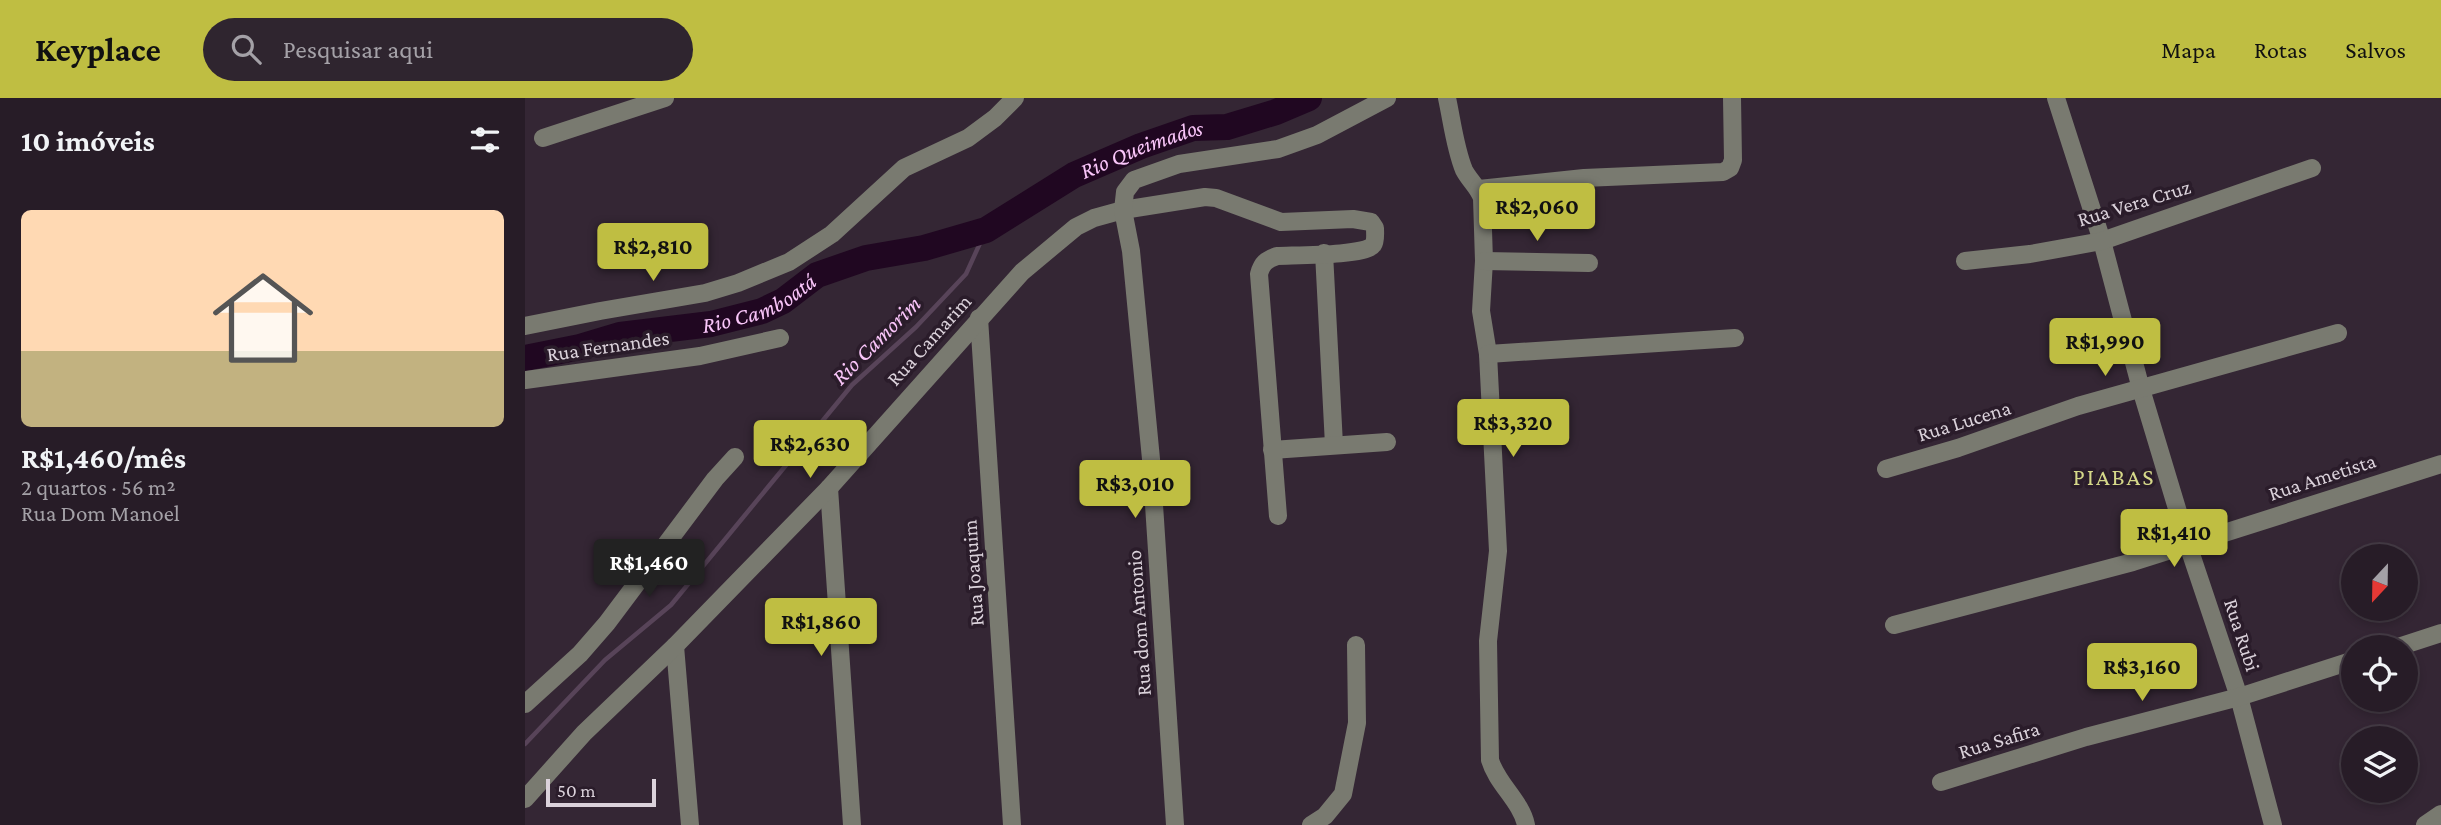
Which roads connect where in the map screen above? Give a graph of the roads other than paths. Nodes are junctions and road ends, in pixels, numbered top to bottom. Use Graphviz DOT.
graph roads {
  1 [pos="665,98"];
  2 [pos="1015,98"];
  3 [pos="1387,98"];
  4 [pos="1447,98"];
  5 [pos="1732,98"];
  6 [pos="2056,98"];
  7 [pos="543,138"];
  8 [pos="2312,168"];
  9 [pos="1479,189"];
  10 [pos="1123,211"];
  11 [pos="2102,240"];
  12 [pos="1324,253"];
  13 [pos="1484,261"];
  14 [pos="1965,261"];
  15 [pos="1589,262"];
  16 [pos="979,318"];
  17 [pos="525,326"];
  18 [pos="2338,333"];
  19 [pos="780,338"];
  20 [pos="1735,338"];
  21 [pos="1488,354"];
  22 [pos="525,380"];
  23 [pos="2141,389"];
  24 [pos="1387,442"];
  25 [pos="1334,445"];
  26 [pos="1272,450"];
  27 [pos="735,457"];
  28 [pos="2441,464"];
  29 [pos="1886,469"];
  30 [pos="829,488"];
  31 [pos="1278,516"];
  32 [pos="2188,545"];
  33 [pos="1894,625"];
  34 [pos="2441,633"];
  35 [pos="2418,640"];
  36 [pos="1356,645"];
  37 [pos="675,646"];
  38 [pos="2341,664"];
  39 [pos="2239,697"];
  40 [pos="525,704"];
  41 [pos="1941,782"];
  42 [pos="525,799"];
  43 [pos="2441,814"];
  44 [pos="691,825"];
  45 [pos="852,825"];
  46 [pos="1013,825"];
  47 [pos="1175,825"];
  48 [pos="1311,825"];
  49 [pos="1526,825"];
  50 [pos="2273,825"];
  51 [pos="2425,825"];
  1 -- 7 [label="street"];
  2 -- 17 [label="street"];
  3 -- 10 [label="street"];
  4 -- 9 [label="street"];
  5 -- 9 [label="street"];
  6 -- 11 [label="street, Rua Rubi"];
  8 -- 11 [label="street, Rua Vera Cruz"];
  9 -- 13 [label="street"];
  10 -- 12 [label="street, Rua Camarim"];
  10 -- 16 [label="street, Rua Camarim"];
  10 -- 47 [label="street, Rua dom Antonio"];
  11 -- 14 [label="street, Rua Vera Cruz"];
  11 -- 23 [label="street, Rua Rubi"];
  12 -- 25 [label="street"];
  12 -- 26 [label="street"];
  13 -- 15 [label="street"];
  13 -- 21 [label="street"];
  16 -- 30 [label="street, Rua Camarim"];
  16 -- 46 [label="street, Rua Joaquim"];
  18 -- 23 [label="street, Rua Lucena"];
  19 -- 22 [label="street, Rua Fernandes"];
  20 -- 21 [label="street"];
  21 -- 49 [label="street"];
  23 -- 29 [label="street, Rua Lucena"];
  23 -- 32 [label="street, Rua Rubi"];
  24 -- 25 [label="street"];
  25 -- 26 [label="street"];
  26 -- 31 [label="street"];
  27 -- 40 [label="street"];
  28 -- 32 [label="street, Rua Ametista"];
  30 -- 37 [label="street, Rua Camarim"];
  30 -- 45 [label="street"];
  32 -- 33 [label="street, Rua Ametista"];
  32 -- 39 [label="street, Rua Rubi"];
  34 -- 35 [label="street"];
  36 -- 48 [label="street"];
  37 -- 42 [label="street, Rua Camarim"];
  37 -- 44 [label="street"];
  38 -- 39 [label="street, Rua Safira"];
  39 -- 41 [label="street, Rua Safira"];
  39 -- 50 [label="street, Rua Rubi"];
  43 -- 51 [label="street"];
}
